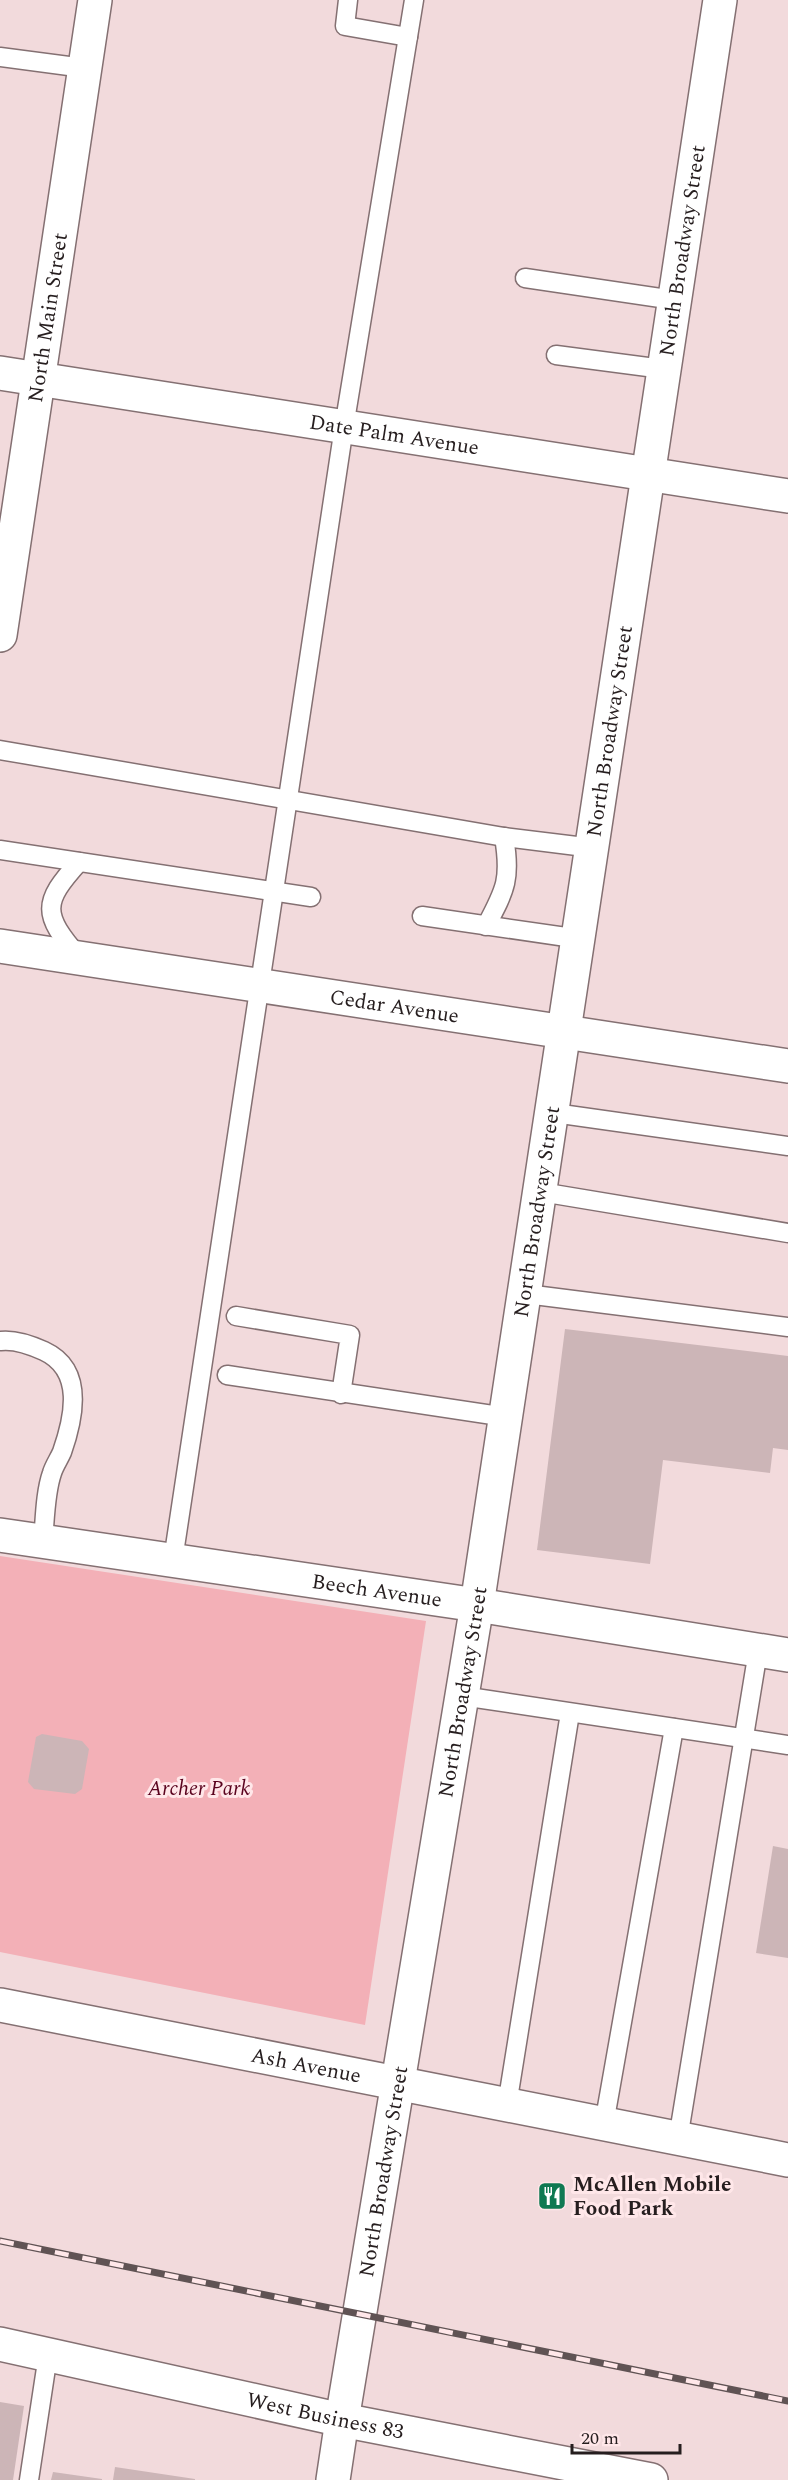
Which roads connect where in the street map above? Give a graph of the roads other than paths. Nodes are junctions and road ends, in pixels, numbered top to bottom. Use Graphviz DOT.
graph roads {
  1 [pos="95,0"];
  2 [pos="348,0"];
  3 [pos="414,0"];
  4 [pos="720,0"];
  5 [pos="408,37"];
  6 [pos="0,57"];
  7 [pos="84,68"];
  8 [pos="525,278"];
  9 [pos="674,300"];
  10 [pos="556,355"];
  11 [pos="663,369"];
  12 [pos="0,372"];
  13 [pos="38,378"];
  14 [pos="344,427"];
  15 [pos="647,474"];
  16 [pos="788,496"];
  17 [pos="0,635"];
  18 [pos="0,750"];
  19 [pos="289,798"];
  20 [pos="504,837"];
  21 [pos="593,848"];
  22 [pos="0,850"];
  23 [pos="79,862"];
  24 [pos="275,892"];
  25 [pos="311,897"];
  26 [pos="422,916"];
  27 [pos="486,926"];
  28 [pos="580,939"];
  29 [pos="0,946"];
  30 [pos="80,958"];
  31 [pos="261,986"];
  32 [pos="566,1032"];
  33 [pos="788,1066"];
  34 [pos="554,1113"];
  35 [pos="788,1146"];
  36 [pos="541,1192"];
  37 [pos="788,1233"];
  38 [pos="526,1294"];
  39 [pos="236,1316"];
  40 [pos="788,1327"];
  41 [pos="0,1341"];
  42 [pos="227,1375"];
  43 [pos="341,1394"];
  44 [pos="506,1417"];
  45 [pos="0,1535"];
  46 [pos="42,1541"];
  47 [pos="173,1560"];
  48 [pos="477,1605"];
  49 [pos="773,1653"];
  50 [pos="462,1696"];
  51 [pos="570,1713"];
  52 [pos="674,1728"];
  53 [pos="744,1739"];
  54 [pos="788,1745"];
  55 [pos="0,2005"];
  56 [pos="397,2083"];
  57 [pos="507,2105"];
  58 [pos="604,2124"];
  59 [pos="678,2139"];
  60 [pos="788,2160"];
  61 [pos="0,2344"];
  62 [pos="48,2355"];
  63 [pos="342,2420"];
  64 [pos="637,2479"];
  65 [pos="29,2480"];
  66 [pos="333,2480"];
  1 -- 7 [label="street, North Main Street"];
  2 -- 5 [label="lane"];
  3 -- 5 [label="lane"];
  4 -- 9 [label="street, North Broadway Street"];
  5 -- 14 [label="lane"];
  6 -- 7 [label="lane"];
  7 -- 13 [label="street, North Main Street"];
  8 -- 9 [label="lane"];
  9 -- 11 [label="street, North Broadway Street"];
  10 -- 11 [label="lane"];
  11 -- 15 [label="street, North Broadway Street"];
  12 -- 13 [label="street, Date Palm Avenue"];
  13 -- 14 [label="street, Date Palm Avenue"];
  13 -- 17 [label="street, North Main Street"];
  14 -- 15 [label="street, Date Palm Avenue"];
  14 -- 19 [label="lane"];
  15 -- 16 [label="street, Date Palm Avenue"];
  15 -- 21 [label="street, North Broadway Street"];
  18 -- 19 [label="lane"];
  19 -- 20 [label="lane"];
  19 -- 24 [label="lane"];
  20 -- 21 [label="lane"];
  20 -- 27 [label="lane"];
  21 -- 28 [label="street, North Broadway Street"];
  22 -- 23 [label="lane"];
  23 -- 24 [label="lane"];
  23 -- 30 [label="lane"];
  24 -- 25 [label="lane"];
  24 -- 31 [label="lane"];
  26 -- 27 [label="lane"];
  27 -- 28 [label="lane"];
  28 -- 32 [label="street, North Broadway Street"];
  29 -- 30 [label="street, Cedar Avenue"];
  30 -- 31 [label="street, Cedar Avenue"];
  31 -- 32 [label="street, Cedar Avenue"];
  31 -- 47 [label="lane"];
  32 -- 33 [label="street, Cedar Avenue"];
  32 -- 34 [label="street, North Broadway Street"];
  34 -- 35 [label="lane"];
  34 -- 36 [label="street, North Broadway Street"];
  36 -- 37 [label="lane"];
  36 -- 38 [label="street, North Broadway Street"];
  38 -- 40 [label="lane"];
  38 -- 44 [label="street, North Broadway Street"];
  39 -- 43 [label="lane"];
  41 -- 46 [label="lane"];
  42 -- 43 [label="lane"];
  43 -- 44 [label="lane"];
  44 -- 48 [label="street, North Broadway Street"];
  45 -- 46 [label="street, Beech Avenue"];
  46 -- 47 [label="street, Beech Avenue"];
  47 -- 48 [label="street, Beech Avenue"];
  48 -- 49 [label="street, Beech Avenue"];
  48 -- 50 [label="street, North Broadway Street"];
  49 -- 53 [label="lane"];
  50 -- 51 [label="lane"];
  50 -- 56 [label="street, North Broadway Street"];
  51 -- 52 [label="lane"];
  51 -- 57 [label="lane"];
  52 -- 53 [label="lane"];
  52 -- 58 [label="lane"];
  53 -- 54 [label="lane"];
  53 -- 59 [label="lane"];
  55 -- 56 [label="street, Ash Avenue"];
  56 -- 57 [label="street, Ash Avenue"];
  56 -- 63 [label="street, North Broadway Street"];
  57 -- 58 [label="street, Ash Avenue"];
  58 -- 59 [label="street, Ash Avenue"];
  59 -- 60 [label="street, Ash Avenue"];
  61 -- 62 [label="street, West Business 83"];
  62 -- 63 [label="street, West Business 83"];
  62 -- 65 [label="lane"];
  63 -- 64 [label="street, West Business 83"];
  63 -- 66 [label="street, North Broadway Street"];
}
